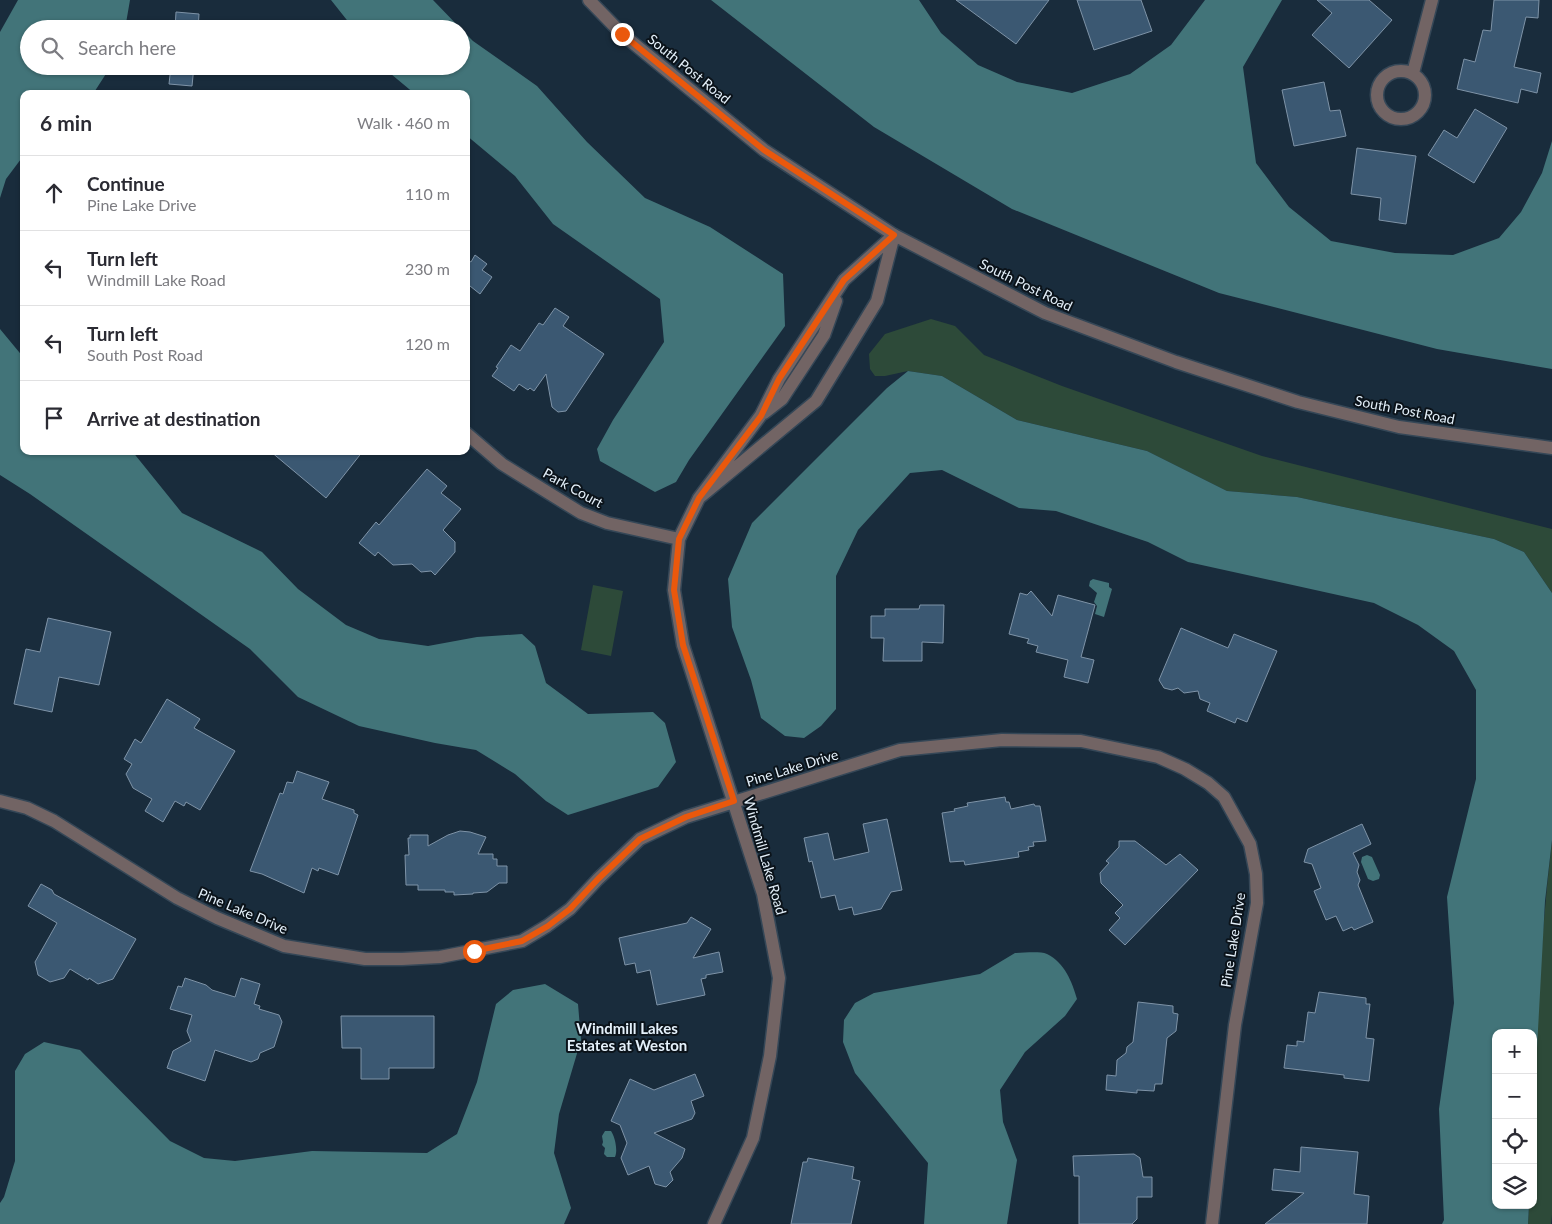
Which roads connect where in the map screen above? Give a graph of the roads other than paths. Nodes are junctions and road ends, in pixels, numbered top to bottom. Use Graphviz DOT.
graph roads {
  1 [pos="589,0"];
  2 [pos="1432,0"];
  3 [pos="1413,73"];
  4 [pos="894,235"];
  5 [pos="470,436"];
  6 [pos="1552,448"];
  7 [pos="699,498"];
  8 [pos="679,539"];
  9 [pos="0,801"];
  10 [pos="734,801"];
  11 [pos="714,1224"];
  12 [pos="1212,1224"];
  1 -- 4 [label="street, South Post Road"];
  2 -- 3 [label="street"];
  4 -- 6 [label="street, South Post Road"];
  4 -- 7 [label="street, Windmill Lake Road"];
  4 -- 7 [label="street, Windmill Lake Road"];
  5 -- 8 [label="street, Park Court"];
  7 -- 8 [label="street, Windmill Lake Road"];
  8 -- 10 [label="street, Windmill Lake Road"];
  9 -- 10 [label="street, Pine Lake Drive"];
  10 -- 11 [label="street, Windmill Lake Road"];
  10 -- 12 [label="street, Pine Lake Drive"];
}
